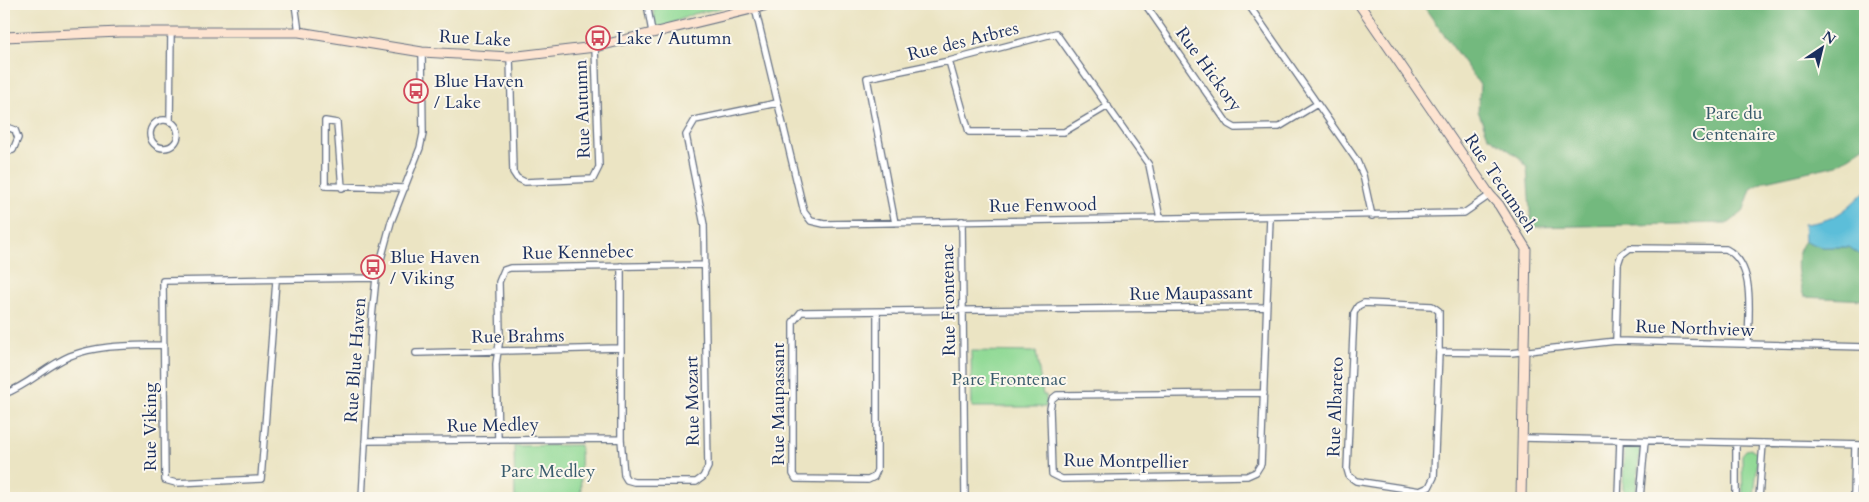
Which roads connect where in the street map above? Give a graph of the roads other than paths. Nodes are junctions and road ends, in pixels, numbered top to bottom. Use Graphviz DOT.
graph roads {
  1 [pos="295,4"];
  2 [pos="647,4"];
  3 [pos="772,4"];
  4 [pos="1145,4"];
  5 [pos="1248,4"];
  6 [pos="1359,4"];
  7 [pos="755,8"];
  8 [pos="171,31"];
  9 [pos="299,32"];
  10 [pos="652,32"];
  11 [pos="4,37"];
  12 [pos="595,47"];
  13 [pos="422,52"];
  14 [pos="510,57"];
  15 [pos="948,61"];
  16 [pos="778,103"];
  17 [pos="1317,104"];
  18 [pos="1108,106"];
  19 [pos="170,122"];
  20 [pos="4,126"];
  21 [pos="4,152"];
  22 [pos="342,188"];
  23 [pos="404,188"];
  24 [pos="1490,195"];
  25 [pos="1372,216"];
  26 [pos="1270,217"];
  27 [pos="1160,218"];
  28 [pos="962,222"];
  29 [pos="896,223"];
  30 [pos="705,265"];
  31 [pos="621,266"];
  32 [pos="376,278"];
  33 [pos="276,281"];
  34 [pos="1266,307"];
  35 [pos="962,310"];
  36 [pos="877,312"];
  37 [pos="1616,341"];
  38 [pos="164,345"];
  39 [pos="1748,345"];
  40 [pos="620,348"];
  41 [pos="1865,348"];
  42 [pos="498,351"];
  43 [pos="416,352"];
  44 [pos="1439,352"];
  45 [pos="1524,353"];
  46 [pos="1264,393"];
  47 [pos="4,394"];
  48 [pos="1523,438"];
  49 [pos="621,439"];
  50 [pos="498,440"];
  51 [pos="1620,440"];
  52 [pos="365,441"];
  53 [pos="1645,441"];
  54 [pos="1736,443"];
  55 [pos="1763,443"];
  56 [pos="1855,445"];
  57 [pos="1865,445"];
  58 [pos="362,498"];
  59 [pos="965,498"];
  60 [pos="1522,498"];
  61 [pos="1621,498"];
  62 [pos="1640,498"];
  63 [pos="1736,498"];
  64 [pos="1759,498"];
  65 [pos="1854,498"];
  1 -- 9 [label="street"];
  2 -- 10 [label="street"];
  3 -- 7 [label="street, Rue Lake"];
  4 -- 17 [label="street, Rue Hickory"];
  5 -- 17 [label="street"];
  6 -- 24 [label="street, Rue Tecumseh"];
  7 -- 10 [label="street, Rue Lake"];
  7 -- 16 [label="street, Rue Fenwood"];
  8 -- 9 [label="street, Rue Lake"];
  8 -- 11 [label="street, Rue Lake"];
  8 -- 19 [label="street"];
  9 -- 13 [label="street, Rue Lake"];
  10 -- 12 [label="street, Rue Lake"];
  12 -- 14 [label="street, Rue Lake"];
  12 -- 14 [label="street, Rue Autumn"];
  13 -- 14 [label="street, Rue Lake"];
  13 -- 23 [label="street, Rue Blue Haven"];
  15 -- 18 [label="street, Rue des Arbres"];
  15 -- 18 [label="street"];
  15 -- 29 [label="street, Rue des Arbres"];
  16 -- 29 [label="street, Rue Fenwood"];
  16 -- 30 [label="street, Rue Mozart"];
  17 -- 25 [label="street"];
  18 -- 27 [label="street, Rue des Arbres"];
  19 -- 19 [label="street"];
  20 -- 21 [label="street"];
  22 -- 22 [label="street"];
  22 -- 23 [label="street"];
  23 -- 32 [label="street, Rue Blue Haven"];
  24 -- 25 [label="street, Rue Fenwood"];
  24 -- 45 [label="street, Rue Tecumseh"];
  25 -- 26 [label="street, Rue Fenwood"];
  26 -- 27 [label="street, Rue Fenwood"];
  26 -- 34 [label="street, Rue Montpellier"];
  27 -- 28 [label="street, Rue Fenwood"];
  28 -- 29 [label="street, Rue Fenwood"];
  28 -- 35 [label="street, Rue Frontenac"];
  30 -- 31 [label="street, Rue Kennebec"];
  30 -- 49 [label="street, Rue Mozart"];
  31 -- 40 [label="street, Rue Mozart"];
  31 -- 42 [label="street, Rue Kennebec"];
  32 -- 33 [label="street, Rue Viking"];
  32 -- 52 [label="street, Rue Blue Haven"];
  33 -- 38 [label="street, Rue Viking"];
  33 -- 38 [label="street, Rue Viking"];
  34 -- 35 [label="street, Rue Maupassant"];
  34 -- 46 [label="street, Rue Montpellier"];
  35 -- 36 [label="street, Rue Maupassant"];
  35 -- 59 [label="street, Rue Frontenac"];
  36 -- 36 [label="street, Rue Maupassant"];
  37 -- 39 [label="street, Rue Northview"];
  37 -- 39 [label="street"];
  37 -- 45 [label="street, Rue Northview"];
  38 -- 47 [label="street"];
  39 -- 41 [label="street, Rue Northview"];
  40 -- 42 [label="street, Rue Brahms"];
  40 -- 49 [label="street, Rue Mozart"];
  42 -- 43 [label="street, Rue Brahms"];
  42 -- 50 [label="street, Rue Kennebec"];
  44 -- 44 [label="street, Rue Albareto"];
  44 -- 45 [label="street"];
  45 -- 48 [label="street, Rue Tecumseh"];
  46 -- 46 [label="street, Rue Montpellier"];
  48 -- 51 [label="street"];
  48 -- 60 [label="street, Rue Tecumseh"];
  49 -- 50 [label="street, Rue Medley"];
  50 -- 52 [label="street, Rue Medley"];
  51 -- 53 [label="street"];
  51 -- 61 [label="street"];
  52 -- 58 [label="street, Rue Blue Haven"];
  53 -- 54 [label="street"];
  53 -- 62 [label="street"];
  54 -- 55 [label="street"];
  54 -- 63 [label="street"];
  55 -- 56 [label="street"];
  55 -- 64 [label="street"];
  56 -- 57 [label="street"];
  56 -- 65 [label="street"];
}
